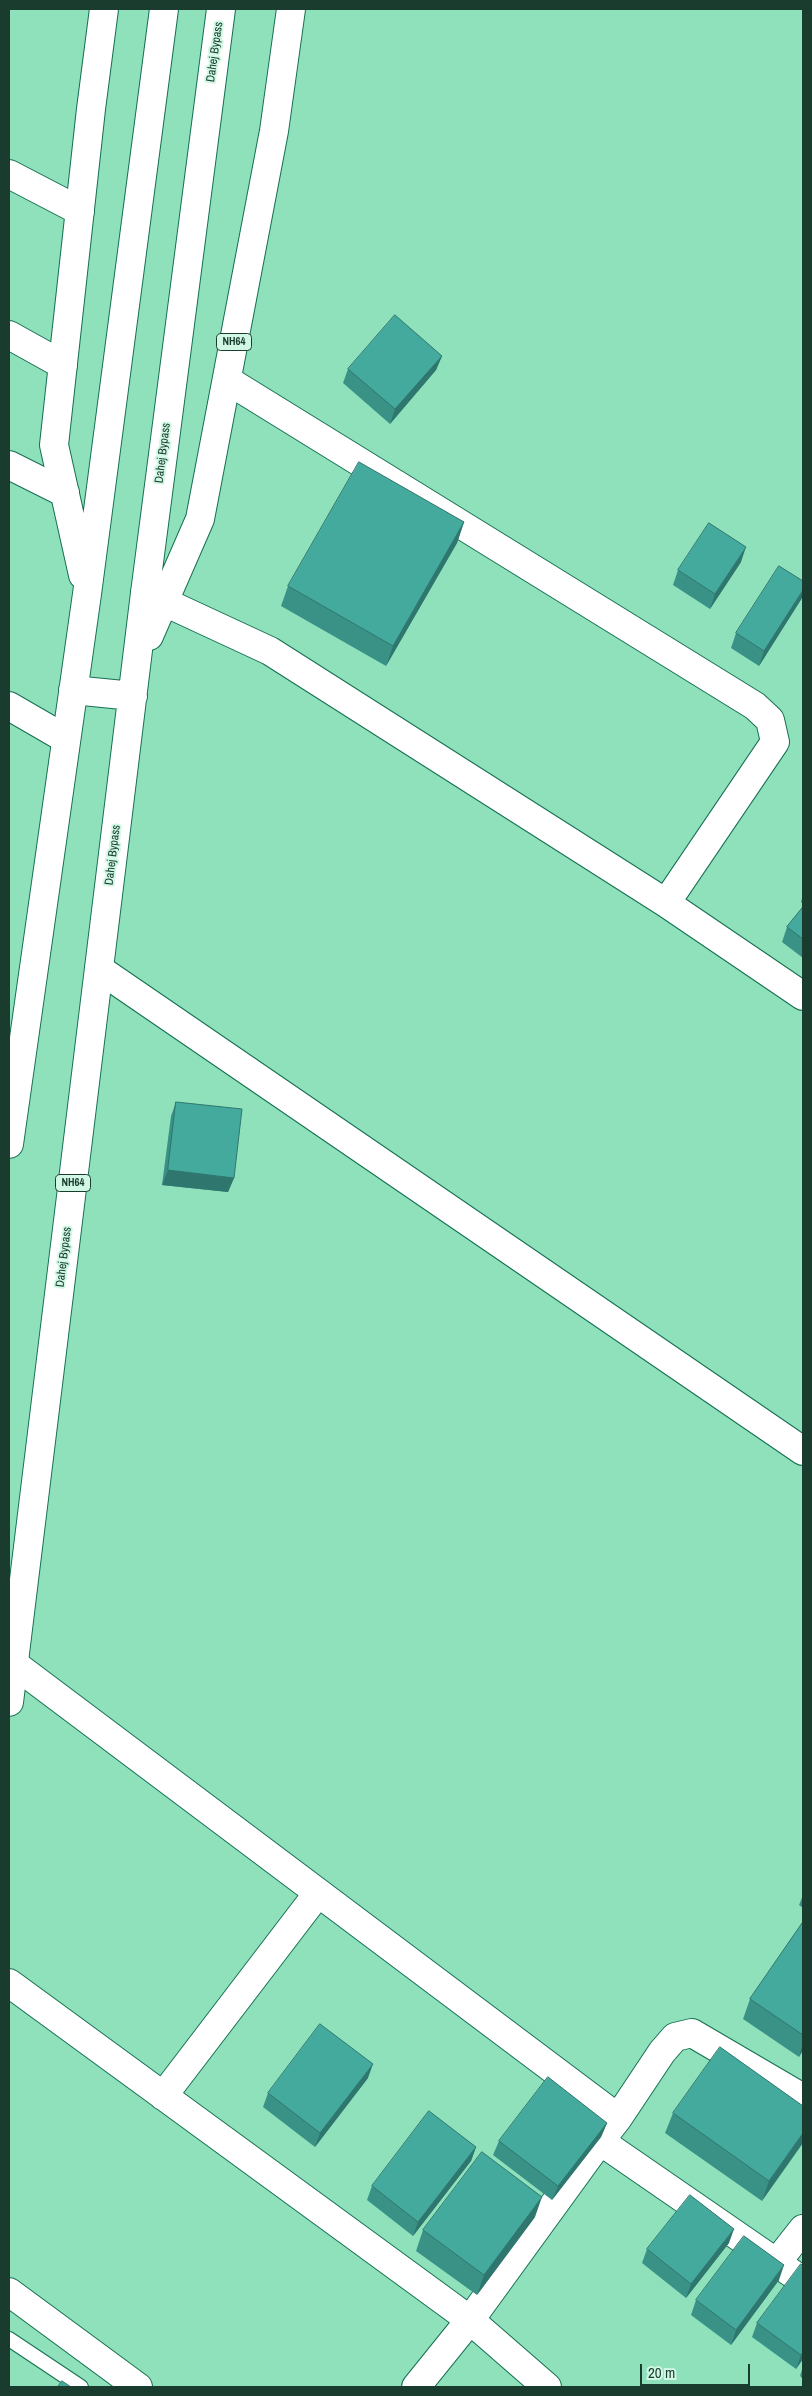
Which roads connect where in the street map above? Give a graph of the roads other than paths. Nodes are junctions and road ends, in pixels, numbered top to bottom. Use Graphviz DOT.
graph roads {
  1 [pos="104,9"];
  2 [pos="164,9"];
  3 [pos="221,9"];
  4 [pos="291,9"];
  5 [pos="9,174"];
  6 [pos="80,211"];
  7 [pos="9,335"];
  8 [pos="63,365"];
  9 [pos="227,380"];
  10 [pos="9,465"];
  11 [pos="65,493"];
  12 [pos="87,594"];
  13 [pos="155,597"];
  14 [pos="73,690"];
  15 [pos="133,696"];
  16 [pos="9,706"];
  17 [pos="66,739"];
  18 [pos="666,904"];
  19 [pos="99,969"];
  20 [pos="803,996"];
  21 [pos="10,1129"];
  22 [pos="803,1450"];
  23 [pos="14,1664"];
  24 [pos="9,1702"];
  25 [pos="318,1893"];
  26 [pos="9,1982"];
  27 [pos="800,2089"];
  28 [pos="164,2096"];
  29 [pos="618,2118"];
  30 [pos="600,2141"];
  31 [pos="803,2229"];
  32 [pos="776,2262"];
  33 [pos="803,2281"];
  34 [pos="9,2292"];
  35 [pos="470,2320"];
  36 [pos="9,2339"];
  37 [pos="81,2387"];
  38 [pos="138,2387"];
  39 [pos="416,2387"];
  40 [pos="547,2387"];
  1 -- 6 [label="main road"];
  2 -- 12 [label="main road"];
  3 -- 13 [label="main road, Dahej Bypass"];
  4 -- 9 [label="main road, NH64"];
  5 -- 6 [label="main road"];
  6 -- 8 [label="main road"];
  7 -- 8 [label="main road"];
  8 -- 11 [label="main road"];
  9 -- 13 [label="main road, NH64"];
  9 -- 18 [label="main road"];
  10 -- 11 [label="main road"];
  11 -- 12 [label="main road"];
  12 -- 14 [label="main road"];
  13 -- 15 [label="main road, Dahej Bypass / NH64"];
  13 -- 18 [label="main road"];
  14 -- 15 [label="main road"];
  14 -- 17 [label="main road"];
  15 -- 19 [label="main road, Dahej Bypass / NH64"];
  16 -- 17 [label="main road"];
  17 -- 21 [label="main road"];
  18 -- 20 [label="main road"];
  19 -- 22 [label="main road"];
  19 -- 23 [label="main road, Dahej Bypass / NH64"];
  23 -- 24 [label="main road, Dahej Bypass / NH64"];
  23 -- 25 [label="main road"];
  25 -- 28 [label="main road"];
  25 -- 29 [label="main road"];
  26 -- 28 [label="main road"];
  27 -- 29 [label="main road"];
  28 -- 35 [label="main road"];
  29 -- 30 [label="main road"];
  30 -- 32 [label="main road"];
  30 -- 35 [label="main road"];
  31 -- 32 [label="main road"];
  32 -- 33 [label="main road"];
  34 -- 38 [label="main road"];
  35 -- 39 [label="main road"];
  35 -- 40 [label="main road"];
  36 -- 37 [label="lane"];
}
